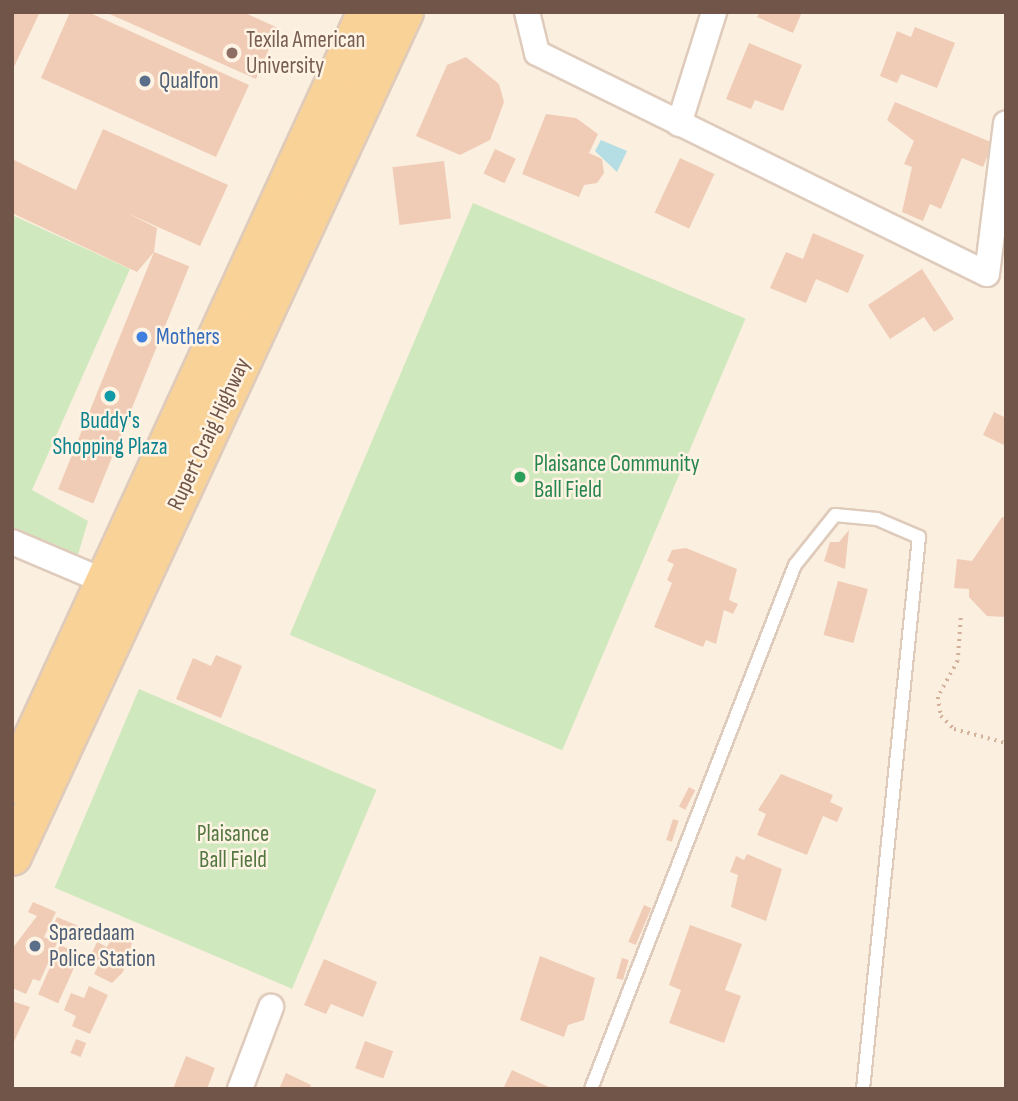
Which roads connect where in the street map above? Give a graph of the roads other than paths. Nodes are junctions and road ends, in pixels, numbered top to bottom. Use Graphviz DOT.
graph roads {
  1 [pos="367,12"];
  2 [pos="404,12"];
  3 [pos="527,12"];
  4 [pos="714,12"];
  5 [pos="1006,123"];
  6 [pos="679,124"];
  7 [pos="12,542"];
  8 [pos="104,581"];
  9 [pos="12,784"];
  10 [pos="12,856"];
  11 [pos="271,1007"];
  12 [pos="240,1089"];
  13 [pos="591,1089"];
  14 [pos="863,1089"];
  1 -- 8 [label="main road, Rupert Craig Highway"];
  2 -- 10 [label="main road, Rupert Craig Highway"];
  3 -- 6 [label="street"];
  4 -- 6 [label="street"];
  5 -- 6 [label="street"];
  7 -- 8 [label="street"];
  8 -- 9 [label="main road, Rupert Craig Highway"];
  11 -- 12 [label="street"];
  13 -- 14 [label="lane"];
}
